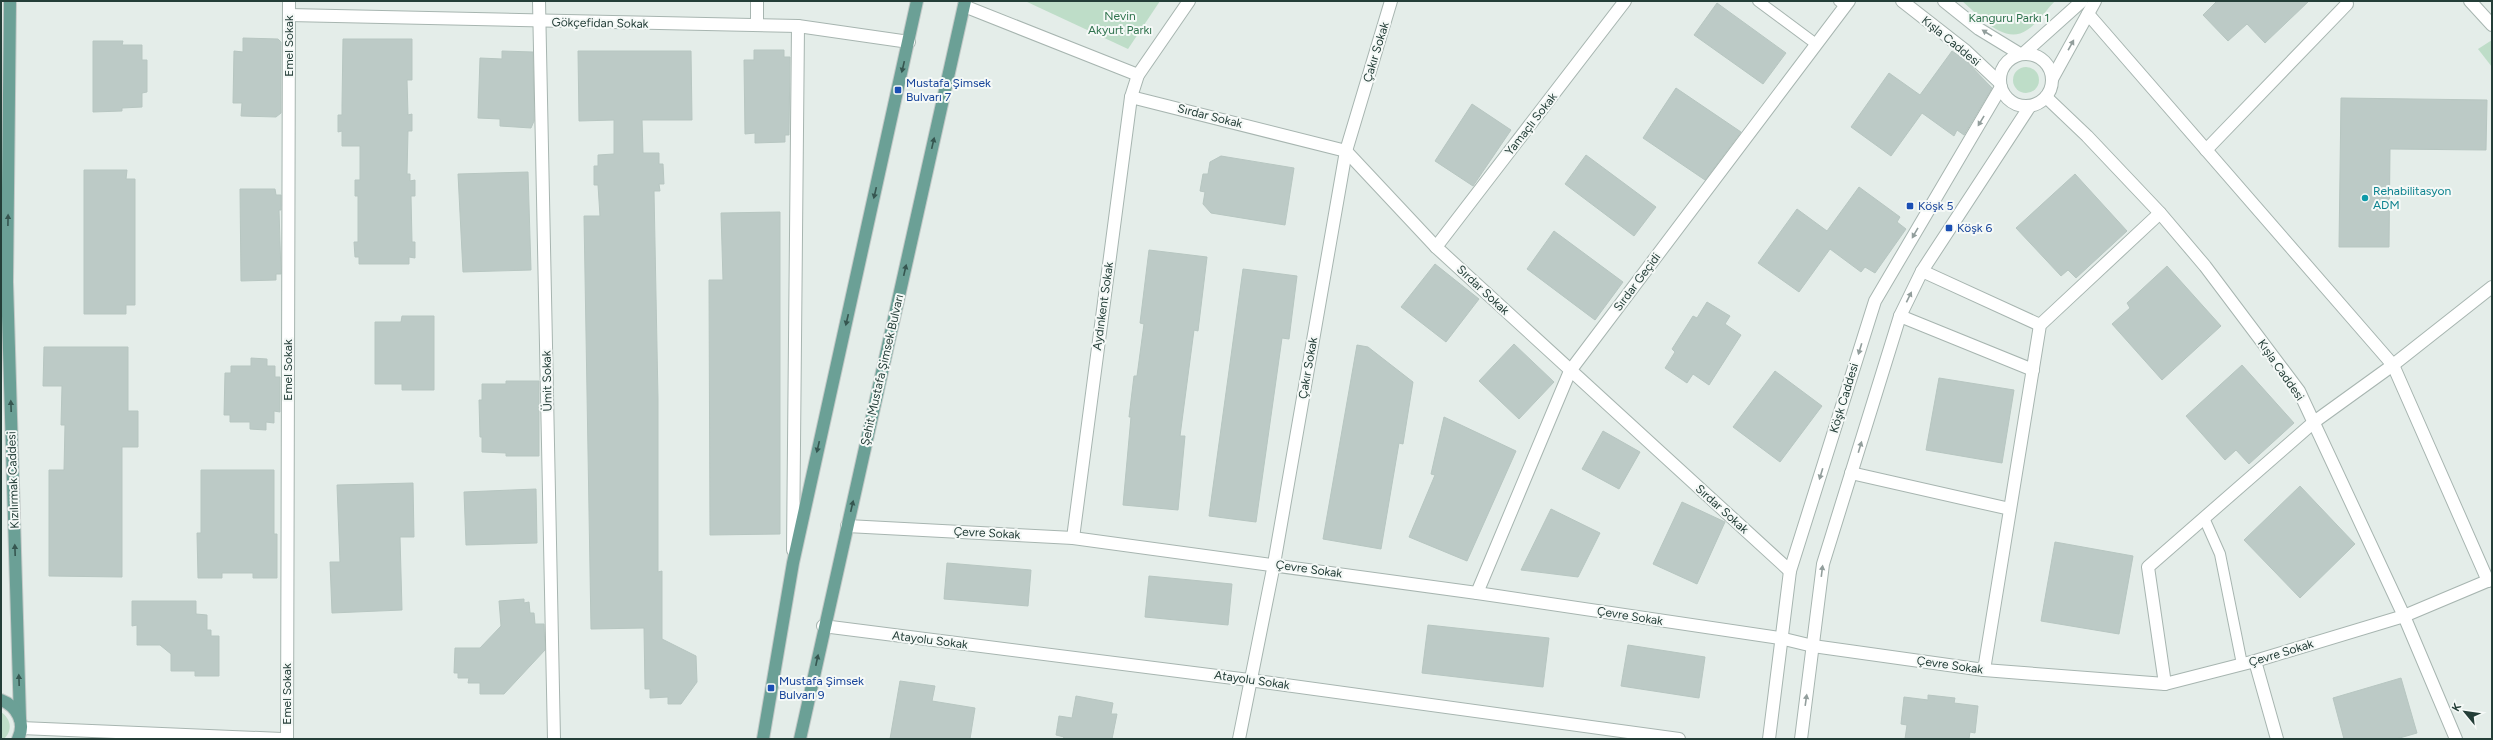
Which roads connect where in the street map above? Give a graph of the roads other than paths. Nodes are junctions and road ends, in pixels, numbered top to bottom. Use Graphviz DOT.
graph roads {
  1 [pos="10,1"];
  2 [pos="289,1"];
  3 [pos="539,1"];
  4 [pos="757,1"];
  5 [pos="917,1"];
  6 [pos="1189,1"];
  7 [pos="1392,1"];
  8 [pos="1625,1"];
  9 [pos="1758,1"];
  10 [pos="1902,1"];
  11 [pos="1944,1"];
  12 [pos="2082,1"];
  13 [pos="2095,1"];
  14 [pos="2470,1"];
  15 [pos="965,3"];
  16 [pos="1844,3"];
  17 [pos="2347,4"];
  18 [pos="2088,14"];
  19 [pos="289,15"];
  20 [pos="540,22"];
  21 [pos="757,25"];
  22 [pos="2492,25"];
  23 [pos="798,26"];
  24 [pos="909,42"];
  25 [pos="1816,44"];
  26 [pos="2022,54"];
  27 [pos="1138,75"];
  28 [pos="2052,79"];
  29 [pos="2000,85"];
  30 [pos="1131,96"];
  31 [pos="2046,97"];
  32 [pos="2030,106"];
  33 [pos="2206,150"];
  34 [pos="1346,151"];
  35 [pos="2160,213"];
  36 [pos="1436,246"];
  37 [pos="1922,271"];
  38 [pos="2492,287"];
  39 [pos="1900,316"];
  40 [pos="2040,325"];
  41 [pos="2393,365"];
  42 [pos="2033,370"];
  43 [pos="1570,371"];
  44 [pos="2314,422"];
  45 [pos="1851,473"];
  46 [pos="2010,509"];
  47 [pos="2204,518"];
  48 [pos="847,526"];
  49 [pos="1073,538"];
  50 [pos="793,564"];
  51 [pos="1274,564"];
  52 [pos="1790,571"];
  53 [pos="2490,580"];
  54 [pos="1477,593"];
  55 [pos="2404,616"];
  56 [pos="824,626"];
  57 [pos="1780,638"];
  58 [pos="1813,646"];
  59 [pos="2255,661"];
  60 [pos="2242,664"];
  61 [pos="1984,670"];
  62 [pos="1249,680"];
  63 [pos="2165,684"];
  64 [pos="1,700"];
  65 [pos="19,732"];
  66 [pos="282,739"];
  67 [pos="287,739"];
  68 [pos="554,739"];
  69 [pos="763,739"];
  70 [pos="800,739"];
  71 [pos="1239,739"];
  72 [pos="1679,739"];
  73 [pos="1769,739"];
  74 [pos="1801,739"];
  75 [pos="2277,739"];
  76 [pos="2456,739"];
  65 -- 1 [label="main road, Kızılırmak Caddesi, one-way"];
  2 -- 19 [label="street, Emel Sokak"];
  3 -- 20 [label="street, Ümit Sokak"];
  4 -- 21 [label="street"];
  5 -- 24 [label="main road"];
  6 -- 27 [label="street, Aydınkent Sokak"];
  7 -- 34 [label="street, Çakır Sokak"];
  8 -- 36 [label="street, Yamaçlı Sokak"];
  9 -- 25 [label="lane"];
  10 -- 29 [label="street, Kışla Caddesi"];
  26 -- 11 [label="street, one-way"];
  12 -- 26 [label="street"];
  13 -- 18 [label="street"];
  14 -- 22 [label="street"];
  15 -- 27 [label="street"];
  48 -- 15 [label="main road, Şehit Mustafa Şimsek Bulvarı, one-way"];
  16 -- 25 [label="street, Sırdar Geçidi"];
  17 -- 33 [label="street"];
  28 -- 18 [label="street, one-way"];
  18 -- 33 [label="street"];
  19 -- 20 [label="street, Gökçefidan Sokak"];
  19 -- 67 [label="street, Emel Sokak"];
  20 -- 21 [label="street, Gökçefidan Sokak"];
  20 -- 68 [label="street, Ümit Sokak"];
  21 -- 23 [label="street, Gökçefidan Sokak"];
  23 -- 24 [label="street, Gökçefidan Sokak"];
  23 -- 50 [label="street"];
  24 -- 50 [label="main road, one-way"];
  25 -- 43 [label="street, Sırdar Geçidi"];
  26 -- 28 [label="street"];
  26 -- 29 [label="street"];
  27 -- 30 [label="street, Aydınkent Sokak"];
  28 -- 31 [label="street"];
  29 -- 32 [label="street"];
  29 -- 52 [label="street, Köşk Caddesi, one-way"];
  30 -- 34 [label="street, Sırdar Sokak"];
  30 -- 49 [label="street, Aydınkent Sokak"];
  31 -- 32 [label="street"];
  31 -- 35 [label="street, Kışla Caddesi"];
  32 -- 37 [label="street"];
  33 -- 41 [label="street"];
  34 -- 36 [label="street, Sırdar Sokak"];
  34 -- 51 [label="street, Çakır Sokak"];
  35 -- 40 [label="street"];
  35 -- 44 [label="street, Kışla Caddesi"];
  36 -- 43 [label="street, Sırdar Sokak"];
  39 -- 37 [label="street, one-way"];
  37 -- 40 [label="street"];
  38 -- 41 [label="street"];
  39 -- 42 [label="street"];
  45 -- 39 [label="street, one-way"];
  40 -- 42 [label="street"];
  41 -- 44 [label="street"];
  41 -- 53 [label="street"];
  42 -- 46 [label="street"];
  43 -- 52 [label="street, Sırdar Sokak"];
  43 -- 54 [label="street, Sırdar Geçidi"];
  44 -- 47 [label="street"];
  44 -- 55 [label="street, Kışla Caddesi"];
  45 -- 46 [label="street"];
  58 -- 45 [label="street, one-way"];
  46 -- 61 [label="street"];
  47 -- 60 [label="lane"];
  47 -- 63 [label="street"];
  48 -- 49 [label="street, Çevre Sokak"];
  48 -- 56 [label="main road, Şehit Mustafa Şimsek Bulvarı"];
  49 -- 51 [label="street, Çevre Sokak"];
  50 -- 69 [label="main road"];
  51 -- 54 [label="street, Çevre Sokak"];
  51 -- 62 [label="street, Çakır Sokak"];
  52 -- 57 [label="street, Köşk Caddesi"];
  53 -- 55 [label="street, Çevre Sokak"];
  54 -- 57 [label="street, Çevre Sokak"];
  55 -- 59 [label="street, Çevre Sokak"];
  55 -- 76 [label="street, Kışla Caddesi"];
  56 -- 62 [label="street, Atayolu Sokak"];
  70 -- 56 [label="main road, Şehit Mustafa Şimsek Bulvarı, one-way"];
  57 -- 58 [label="street, Çevre Sokak"];
  57 -- 73 [label="street, Köşk Caddesi"];
  58 -- 61 [label="street, Çevre Sokak"];
  74 -- 58 [label="street, one-way"];
  59 -- 60 [label="street, Çevre Sokak"];
  59 -- 75 [label="street"];
  60 -- 63 [label="street, Çevre Sokak"];
  61 -- 63 [label="street, Çevre Sokak"];
  62 -- 71 [label="street, Çakır Sokak"];
  62 -- 72 [label="street, Atayolu Sokak"];
  64 -- 65 [label="main road"];
  65 -- 66 [label="street"];
}
